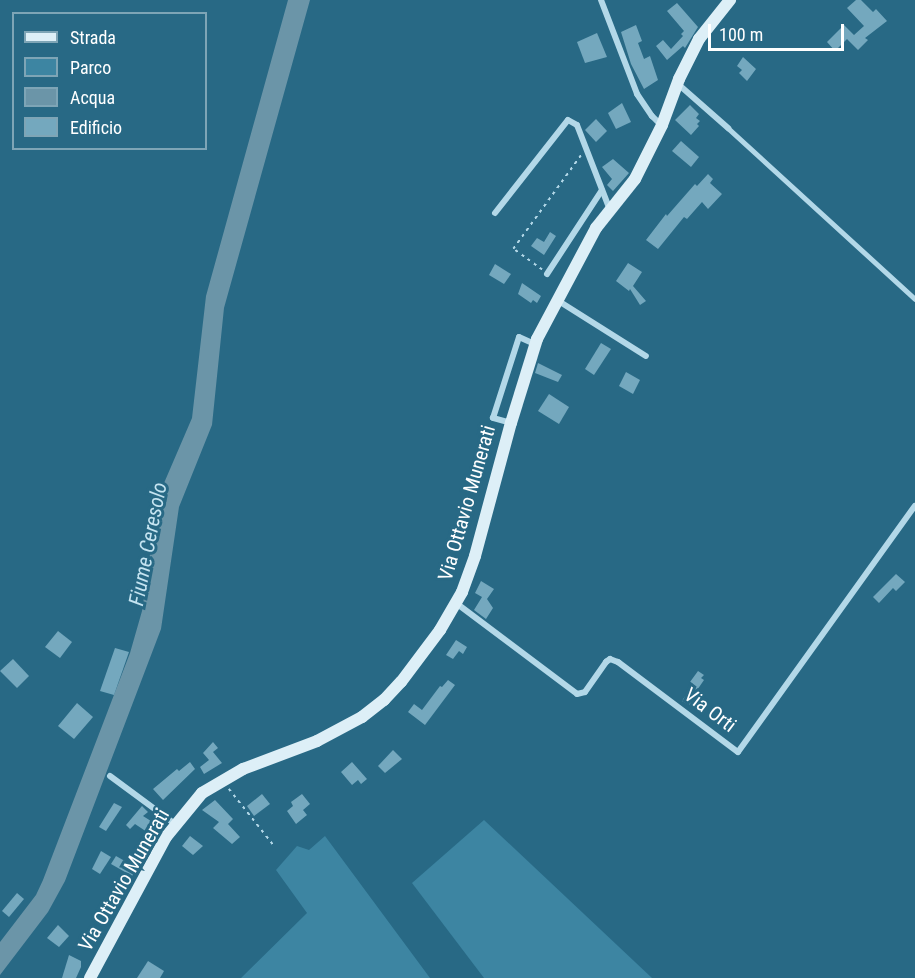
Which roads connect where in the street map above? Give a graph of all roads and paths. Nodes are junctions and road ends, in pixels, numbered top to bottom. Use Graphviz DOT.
graph roads {
  1 [pos="601,0"];
  2 [pos="730,0"];
  3 [pos="677,83"];
  4 [pos="662,125"];
  5 [pos="728,128"];
  6 [pos="587,151"];
  7 [pos="602,190"];
  8 [pos="610,211"];
  9 [pos="495,213"];
  10 [pos="547,274"];
  11 [pos="556,299"];
  12 [pos="915,299"];
  13 [pos="535,344"];
  14 [pos="646,356"];
  15 [pos="511,423"];
  16 [pos="915,506"];
  17 [pos="456,603"];
  18 [pos="110,776"];
  19 [pos="222,780"];
  20 [pos="175,824"];
  21 [pos="275,848"];
  22 [pos="90,978"];
  1 -- 4 [label="street"];
  2 -- 3 [label="street, Via Ottavio Munerati"];
  3 -- 4 [label="street, Via Ottavio Munerati"];
  3 -- 5 [label="street"];
  4 -- 8 [label="street, Via Ottavio Munerati"];
  5 -- 12 [label="lane"];
  6 -- 7 [label="street"];
  6 -- 9 [label="street"];
  6 -- 10 [label="path"];
  7 -- 8 [label="street"];
  7 -- 10 [label="street"];
  8 -- 11 [label="street, Via Ottavio Munerati"];
  11 -- 13 [label="street, Via Ottavio Munerati"];
  11 -- 14 [label="street"];
  13 -- 15 [label="street, Via Ottavio Munerati"];
  13 -- 15 [label="street"];
  15 -- 17 [label="street, Via Ottavio Munerati"];
  16 -- 17 [label="street, Via Orti"];
  17 -- 19 [label="street, Via Ottavio Munerati"];
  18 -- 20 [label="street"];
  19 -- 20 [label="street, Via Ottavio Munerati"];
  19 -- 21 [label="path"];
  20 -- 22 [label="street, Via Ottavio Munerati"];
}
